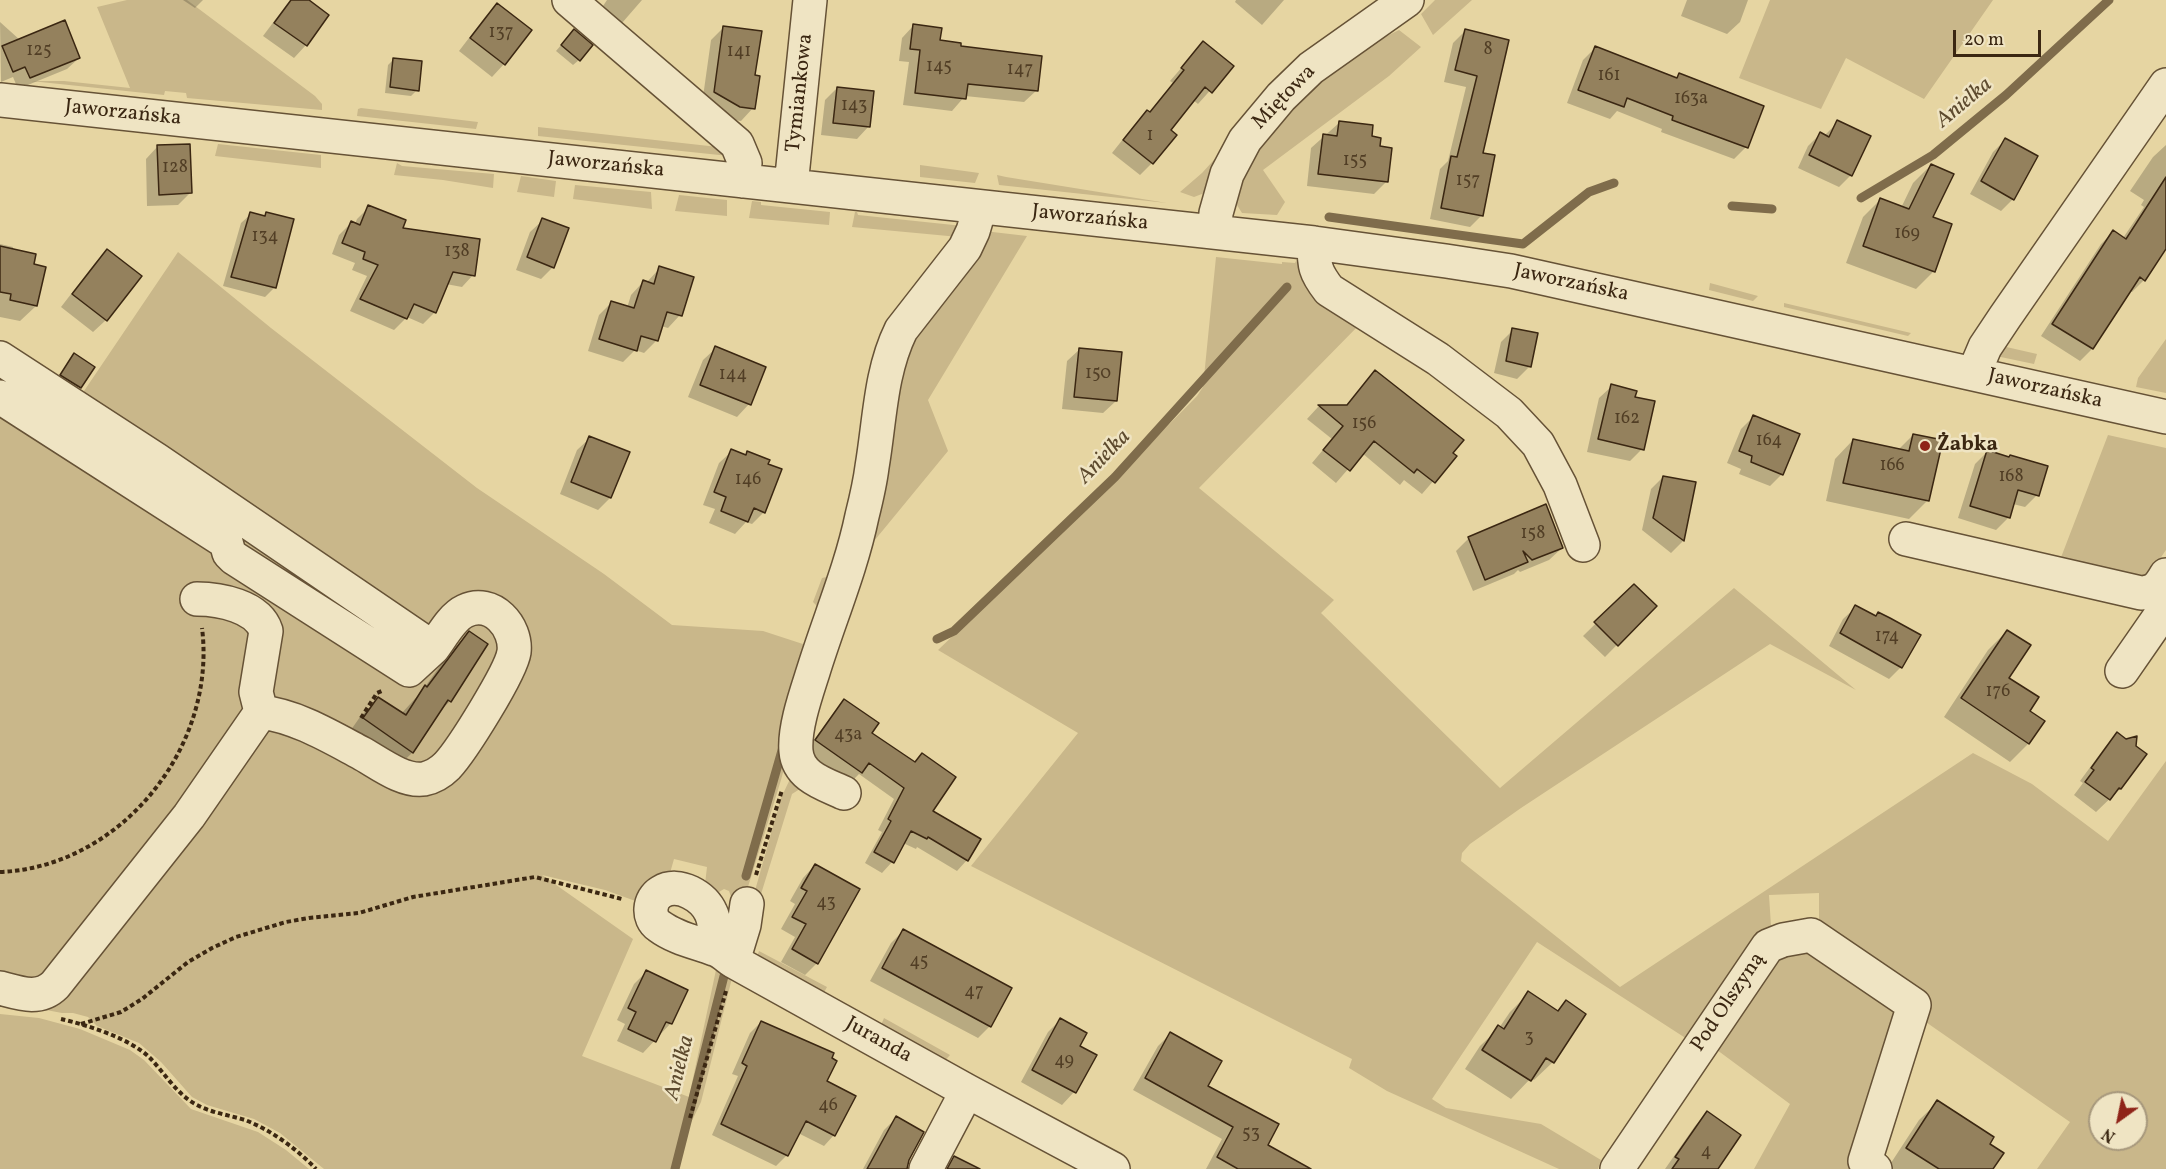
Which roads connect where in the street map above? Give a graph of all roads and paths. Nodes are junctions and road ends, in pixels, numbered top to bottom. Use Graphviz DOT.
graph roads {
  1 [pos="569,0"];
  2 [pos="810,0"];
  3 [pos="1407,0"];
  4 [pos="2166,86"];
  5 [pos="0,100"];
  6 [pos="742,181"];
  7 [pos="791,186"];
  8 [pos="980,207"];
  9 [pos="1215,232"];
  10 [pos="1314,243"];
  11 [pos="0,358"];
  12 [pos="1974,373"];
  13 [pos="0,397"];
  14 [pos="2166,417"];
  15 [pos="1906,539"];
  16 [pos="1583,545"];
  17 [pos="2163,581"];
  18 [pos="272,582"];
  19 [pos="197,599"];
  20 [pos="251,614"];
  21 [pos="433,648"];
  22 [pos="2122,670"];
  23 [pos="402,681"];
  24 [pos="261,712"];
  25 [pos="344,744"];
  26 [pos="799,763"];
  27 [pos="844,793"];
  28 [pos="0,872"];
  29 [pos="747,904"];
  30 [pos="650,911"];
  31 [pos="729,957"];
  32 [pos="0,988"];
  33 [pos="50,1016"];
  34 [pos="81,1024"];
  35 [pos="967,1091"];
  36 [pos="690,1118"];
  37 [pos="316,1169"];
  38 [pos="926,1169"];
  39 [pos="1113,1169"];
  40 [pos="1617,1169"];
  41 [pos="1875,1169"];
  1 -- 6 [label="street"];
  2 -- 7 [label="street, Tymiankowa"];
  3 -- 9 [label="street, Miętowa"];
  4 -- 12 [label="street"];
  5 -- 6 [label="street, Jaworzańska"];
  6 -- 7 [label="street, Jaworzańska"];
  7 -- 8 [label="street, Jaworzańska"];
  8 -- 9 [label="street, Jaworzańska"];
  8 -- 26 [label="street"];
  9 -- 10 [label="street, Jaworzańska"];
  10 -- 12 [label="street, Jaworzańska"];
  10 -- 16 [label="street"];
  11 -- 21 [label="street"];
  12 -- 14 [label="street, Jaworzańska"];
  13 -- 18 [label="street"];
  15 -- 17 [label="street"];
  17 -- 22 [label="street"];
  18 -- 20 [label="street"];
  18 -- 23 [label="street"];
  19 -- 20 [label="street"];
  19 -- 28 [label="path"];
  20 -- 24 [label="street"];
  21 -- 23 [label="street"];
  21 -- 25 [label="street"];
  23 -- 25 [label="path"];
  24 -- 25 [label="street"];
  24 -- 32 [label="street"];
  26 -- 27 [label="street"];
  26 -- 29 [label="path"];
  29 -- 31 [label="street"];
  30 -- 31 [label="street, Juranda"];
  30 -- 31 [label="street"];
  30 -- 34 [label="path"];
  31 -- 35 [label="street, Juranda"];
  31 -- 36 [label="path"];
  33 -- 34 [label="path"];
  34 -- 37 [label="path"];
  35 -- 38 [label="street"];
  35 -- 39 [label="street, Juranda"];
  40 -- 41 [label="street, Pod Olszyną"];
}
